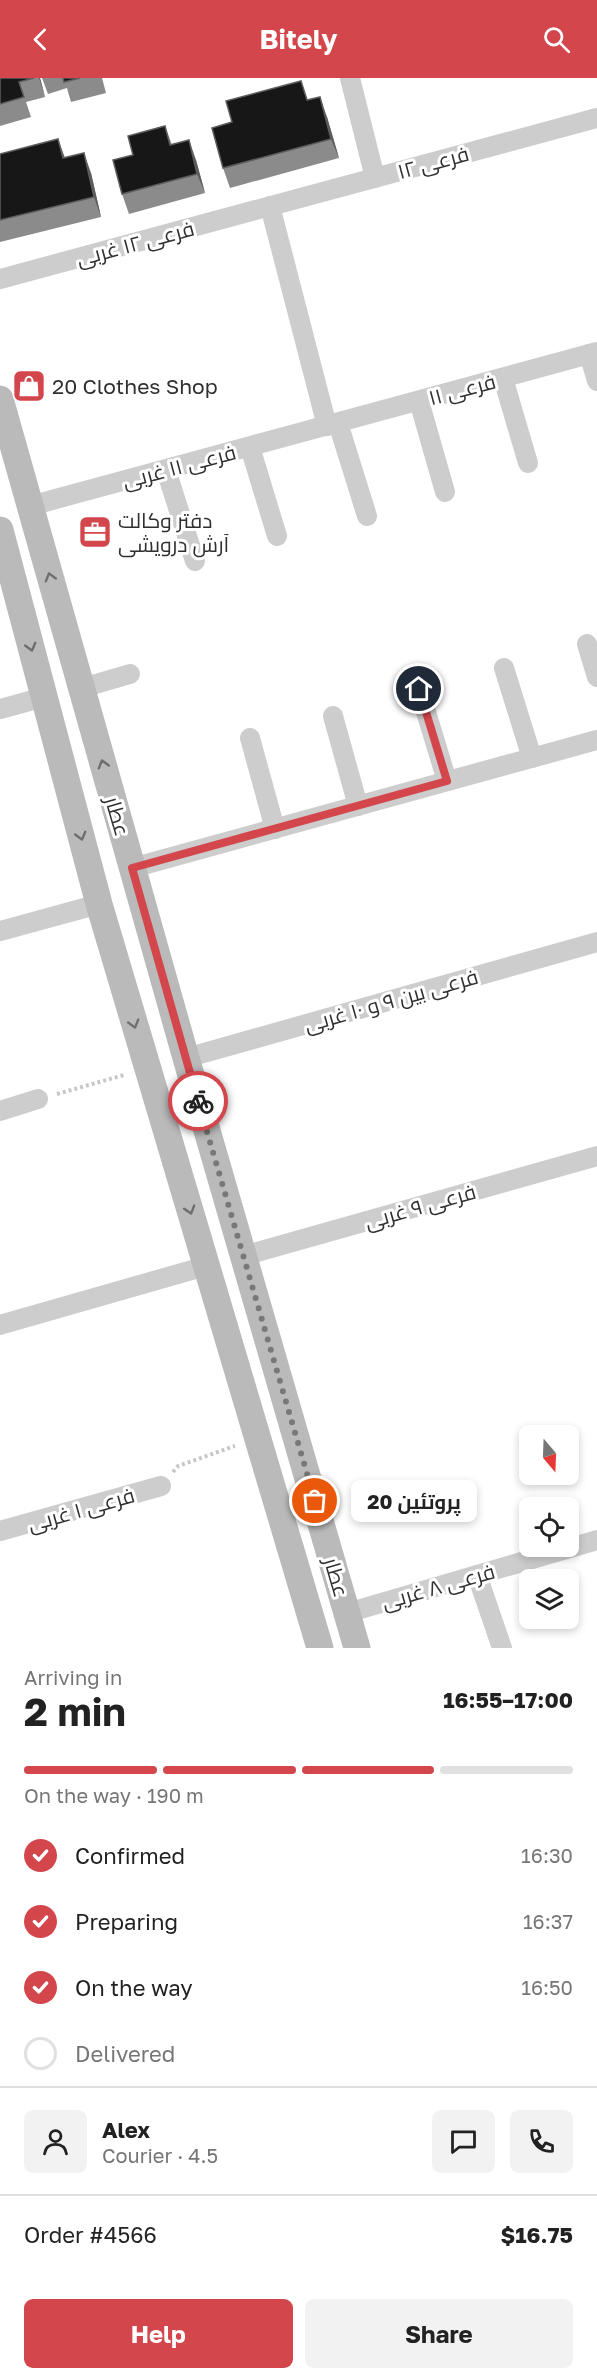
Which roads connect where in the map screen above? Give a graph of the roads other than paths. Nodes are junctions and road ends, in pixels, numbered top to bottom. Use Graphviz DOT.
graph roads {
  1 [pos="350,78"];
  2 [pos="597,118"];
  3 [pos="375,178"];
  4 [pos="270,206"];
  5 [pos="0,279"];
  6 [pos="593,353"];
  7 [pos="503,378"];
  8 [pos="597,381"];
  9 [pos="0,399"];
  10 [pos="419,401"];
  11 [pos="332,424"];
  12 [pos="250,447"];
  13 [pos="528,463"];
  14 [pos="166,470"];
  15 [pos="445,492"];
  16 [pos="30,506"];
  17 [pos="367,516"];
  18 [pos="0,530"];
  19 [pos="277,536"];
  20 [pos="195,561"];
  21 [pos="587,644"];
  22 [pos="504,668"];
  23 [pos="130,674"];
  24 [pos="597,677"];
  25 [pos="82,688"];
  26 [pos="419,689"];
  27 [pos="44,697"];
  28 [pos="0,709"];
  29 [pos="333,716"];
  30 [pos="250,738"];
  31 [pos="597,740"];
  32 [pos="532,758"];
  33 [pos="447,781"];
  34 [pos="358,806"];
  35 [pos="275,829"];
  36 [pos="132,868"];
  37 [pos="99,904"];
  38 [pos="0,931"];
  39 [pos="597,942"];
  40 [pos="186,1058"];
  41 [pos="39,1099"];
  42 [pos="0,1110"];
  43 [pos="597,1156"];
  44 [pos="243,1256"];
  45 [pos="206,1266"];
  46 [pos="0,1325"];
  47 [pos="161,1486"];
  48 [pos="0,1531"];
  49 [pos="597,1540"];
  50 [pos="477,1575"];
  51 [pos="347,1613"];
  52 [pos="318,1648"];
  53 [pos="357,1648"];
  54 [pos="502,1648"];
  1 -- 3 [label="street"];
  2 -- 3 [label="street, فرعی ۱۲"];
  3 -- 4 [label="street, فرعی ۱۲"];
  4 -- 5 [label="street, فرعی ۱۲ غربی"];
  4 -- 11 [label="street"];
  6 -- 7 [label="street, فرعی ۱۱"];
  6 -- 8 [label="street"];
  7 -- 10 [label="street, فرعی ۱۱"];
  7 -- 13 [label="street"];
  9 -- 16 [label="main road, عطار"];
  10 -- 11 [label="street, فرعی ۱۱"];
  10 -- 15 [label="street"];
  11 -- 12 [label="street, فرعی ۱۱ غربی"];
  11 -- 17 [label="street"];
  12 -- 14 [label="street, فرعی ۱۱ غربی"];
  12 -- 19 [label="street"];
  14 -- 16 [label="street, فرعی ۱۱ غربی"];
  14 -- 20 [label="street"];
  25 -- 16 [label="main road, عطار, one-way"];
  18 -- 27 [label="main road, عطار, one-way"];
  21 -- 24 [label="street"];
  22 -- 32 [label="street"];
  23 -- 25 [label="street"];
  36 -- 25 [label="main road, عطار, one-way"];
  26 -- 33 [label="street"];
  27 -- 28 [label="street"];
  27 -- 37 [label="main road, عطار, one-way"];
  29 -- 34 [label="street"];
  30 -- 35 [label="street"];
  31 -- 32 [label="street"];
  32 -- 33 [label="street"];
  33 -- 34 [label="street"];
  34 -- 35 [label="street"];
  35 -- 36 [label="street"];
  36 -- 40 [label="main road, عطار"];
  37 -- 38 [label="street"];
  37 -- 45 [label="main road, عطار, one-way"];
  39 -- 40 [label="street, فرعی بین ۹ و ۱۰ غربی"];
  40 -- 44 [label="main road, عطار"];
  41 -- 42 [label="street"];
  43 -- 44 [label="street, فرعی ۹ غربی"];
  44 -- 51 [label="main road, عطار"];
  45 -- 46 [label="street"];
  45 -- 52 [label="main road, عطار"];
  47 -- 48 [label="street, فرعی ۱ غربی"];
  49 -- 50 [label="street, فرعی ۸ غربی"];
  50 -- 51 [label="street, فرعی ۸ غربی"];
  50 -- 54 [label="street"];
  51 -- 53 [label="main road, عطار"];
}
